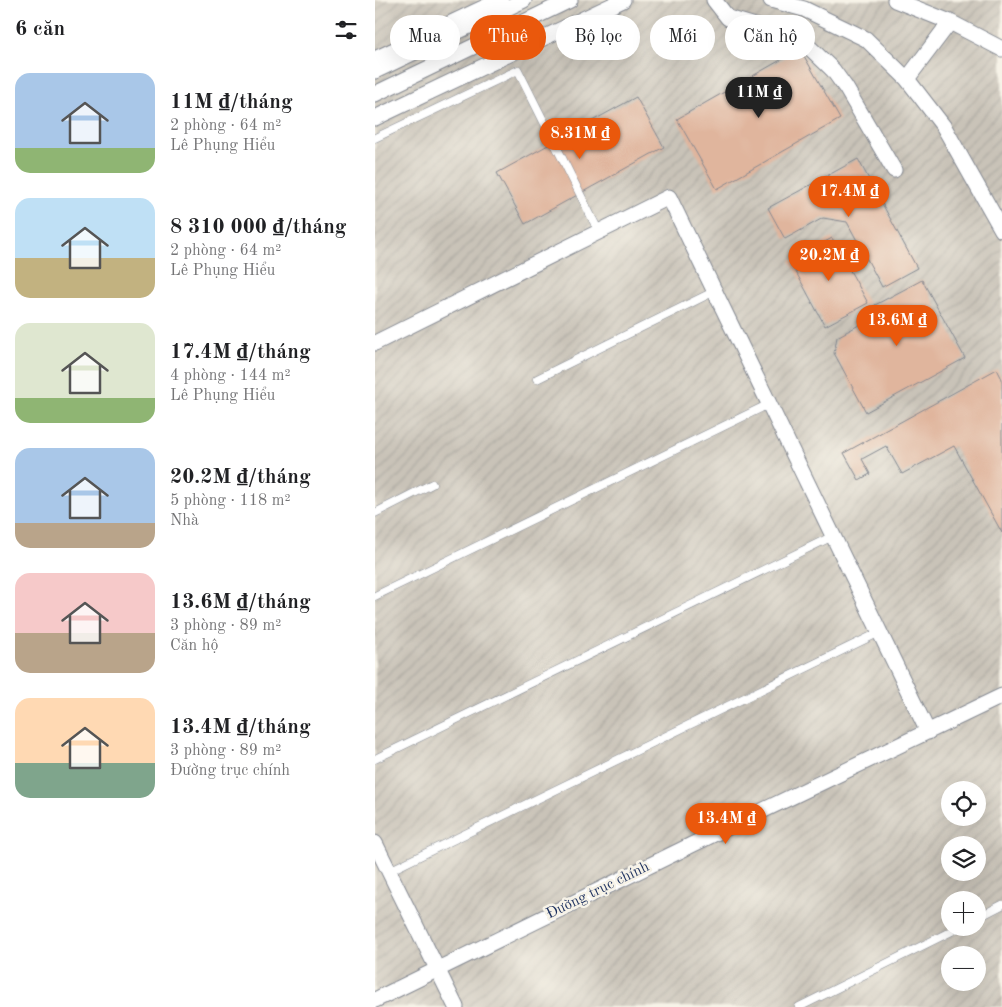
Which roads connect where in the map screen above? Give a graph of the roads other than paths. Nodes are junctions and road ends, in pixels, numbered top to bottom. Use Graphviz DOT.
graph roads {
  1 [pos="500,0"];
  2 [pos="524,0"];
  3 [pos="570,0"];
  4 [pos="623,0"];
  5 [pos="714,0"];
  6 [pos="771,0"];
  7 [pos="895,0"];
  8 [pos="950,22"];
  9 [pos="1002,49"];
  10 [pos="375,60"];
  11 [pos="375,71"];
  12 [pos="907,79"];
  13 [pos="375,94"];
  14 [pos="375,118"];
  15 [pos="375,138"];
  16 [pos="894,170"];
  17 [pos="1002,230"];
  18 [pos="599,232"];
  19 [pos="715,291"];
  20 [pos="375,343"];
  21 [pos="537,379"];
  22 [pos="769,404"];
  23 [pos="432,484"];
  24 [pos="375,513"];
  25 [pos="833,536"];
  26 [pos="375,596"];
  27 [pos="880,632"];
  28 [pos="1002,696"];
  29 [pos="928,732"];
  30 [pos="375,759"];
  31 [pos="375,843"];
  32 [pos="389,871"];
  33 [pos="1002,905"];
  34 [pos="986,913"];
  35 [pos="942,936"];
  36 [pos="437,970"];
  37 [pos="375,1000"];
  38 [pos="456,1007"];
  39 [pos="799,1007"];
  1 -- 10 [label="street"];
  2 -- 11 [label="street"];
  3 -- 13 [label="street"];
  4 -- 14 [label="street"];
  5 -- 16 [label="street"];
  6 -- 12 [label="street"];
  7 -- 8 [label="street"];
  8 -- 9 [label="street"];
  8 -- 12 [label="street"];
  12 -- 17 [label="street"];
  15 -- 18 [label="lane"];
  18 -- 19 [label="street"];
  18 -- 20 [label="street"];
  19 -- 21 [label="lane"];
  19 -- 22 [label="street"];
  22 -- 25 [label="street"];
  22 -- 26 [label="lane"];
  23 -- 24 [label="lane"];
  25 -- 27 [label="street"];
  25 -- 30 [label="lane"];
  27 -- 29 [label="street"];
  27 -- 32 [label="lane"];
  28 -- 29 [label="street, Đường trục chính"];
  29 -- 36 [label="street, Đường trục chính"];
  31 -- 32 [label="street"];
  32 -- 36 [label="street"];
  33 -- 34 [label="lane"];
  35 -- 39 [label="lane"];
  36 -- 37 [label="street, Đường trục chính"];
  36 -- 38 [label="street"];
}
